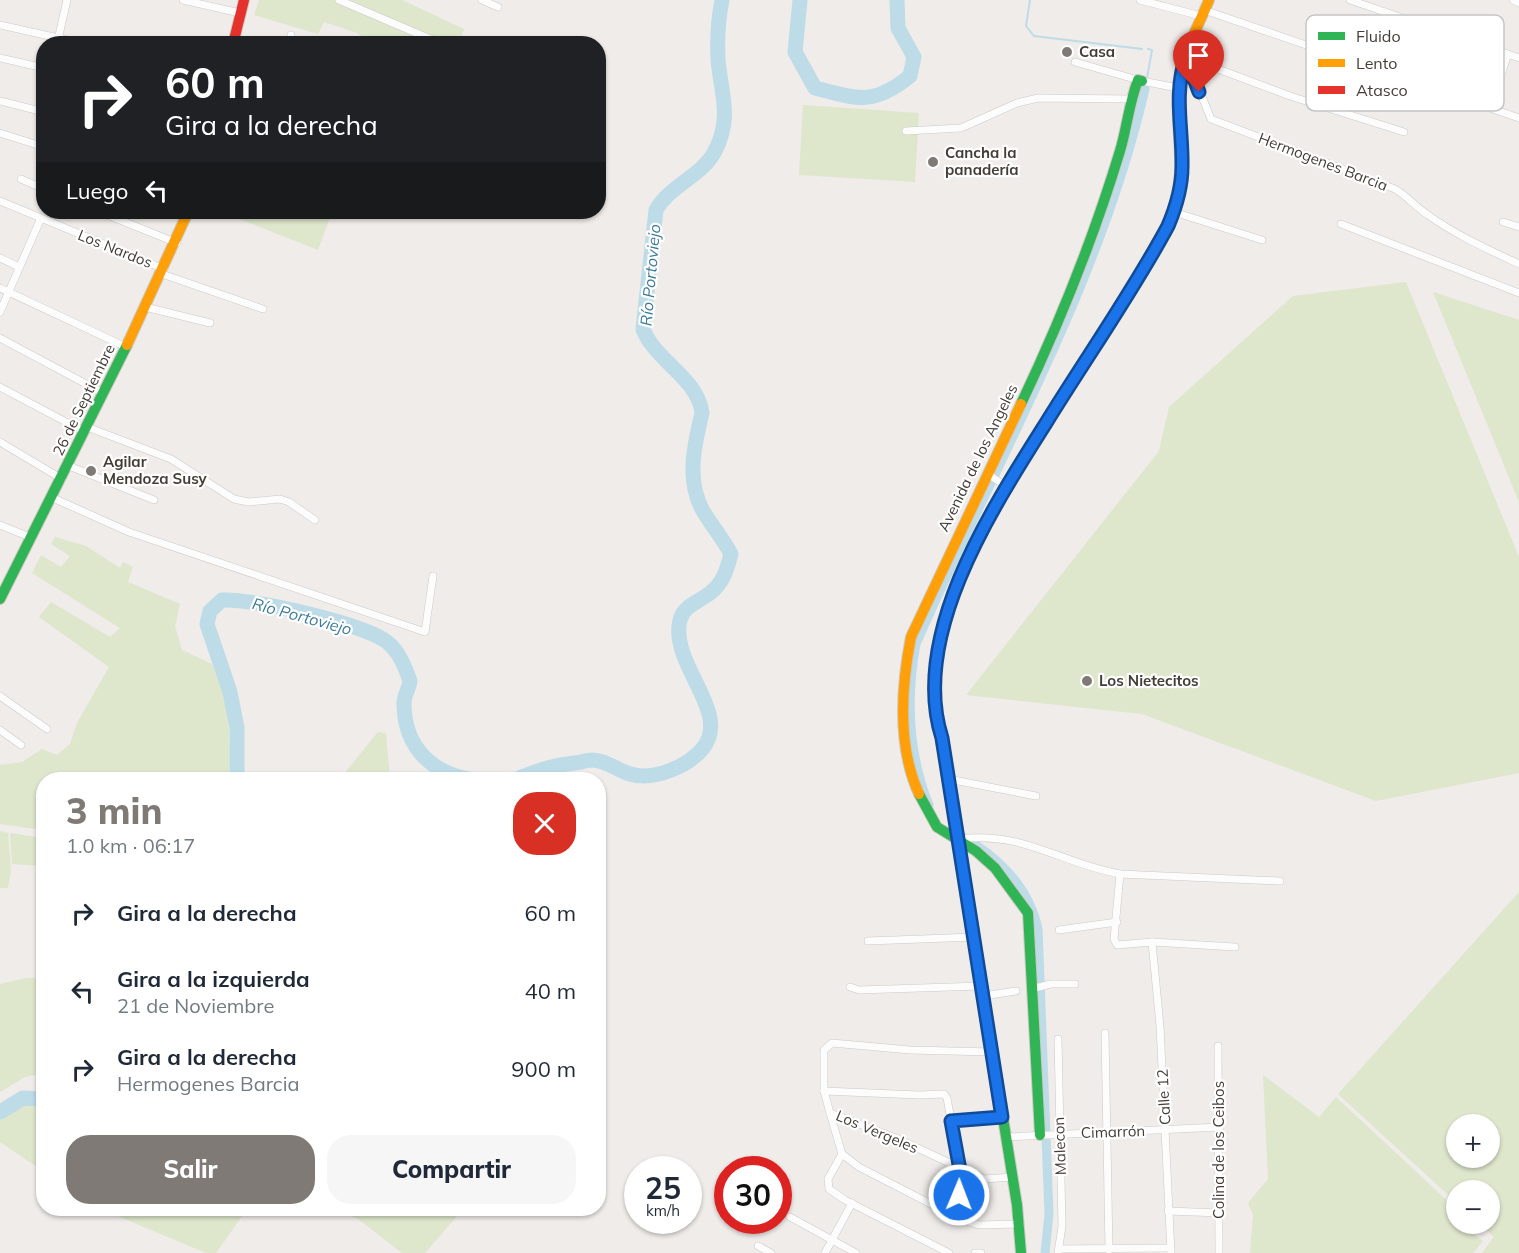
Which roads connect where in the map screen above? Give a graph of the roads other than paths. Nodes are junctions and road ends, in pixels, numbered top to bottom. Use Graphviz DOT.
graph roads {
  1 [pos="67,0"];
  2 [pos="183,0"];
  3 [pos="244,0"];
  4 [pos="339,0"];
  5 [pos="482,0"];
  6 [pos="1140,0"];
  7 [pos="1350,0"];
  8 [pos="1513,0"];
  9 [pos="1519,3"];
  10 [pos="498,7"];
  11 [pos="1205,9"];
  12 [pos="240,13"];
  13 [pos="1394,15"];
  14 [pos="0,26"];
  15 [pos="41,36"];
  16 [pos="58,36"];
  17 [pos="235,36"];
  18 [pos="423,36"];
  19 [pos="1306,44"];
  20 [pos="1504,53"];
  21 [pos="1508,54"];
  22 [pos="1186,57"];
  23 [pos="0,58"];
  24 [pos="1519,58"];
  25 [pos="1075,62"];
  26 [pos="36,66"];
  27 [pos="1504,66"];
  28 [pos="1140,81"];
  29 [pos="1178,88"];
  30 [pos="1131,99"];
  31 [pos="0,101"];
  32 [pos="1306,101"];
  33 [pos="36,109"];
  34 [pos="1338,111"];
  35 [pos="1499,111"];
  36 [pos="1519,118"];
  37 [pos="906,131"];
  38 [pos="1404,132"];
  39 [pos="0,133"];
  40 [pos="36,144"];
  41 [pos="21,179"];
  42 [pos="36,186"];
  43 [pos="0,201"];
  44 [pos="1174,212"];
  45 [pos="36,216"];
  46 [pos="40,219"];
  47 [pos="42,219"];
  48 [pos="117,219"];
  49 [pos="186,219"];
  50 [pos="1503,222"];
  51 [pos="1341,224"];
  52 [pos="1519,227"];
  53 [pos="1262,240"];
  54 [pos="177,243"];
  55 [pos="0,258"];
  56 [pos="1519,264"];
  57 [pos="19,267"];
  58 [pos="163,271"];
  59 [pos="0,288"];
  60 [pos="8,293"];
  61 [pos="1519,293"];
  62 [pos="145,307"];
  63 [pos="263,309"];
  64 [pos="0,312"];
  65 [pos="210,323"];
  66 [pos="0,338"];
  67 [pos="126,347"];
  68 [pos="0,387"];
  69 [pos="103,393"];
  70 [pos="86,430"];
  71 [pos="0,442"];
  72 [pos="69,466"];
  73 [pos="62,479"];
  74 [pos="995,479"];
  75 [pos="53,498"];
  76 [pos="154,500"];
  77 [pos="315,520"];
  78 [pos="0,525"];
  79 [pos="32,538"];
  80 [pos="433,576"];
  81 [pos="0,599"];
  82 [pos="0,696"];
  83 [pos="47,729"];
  84 [pos="0,730"];
  85 [pos="21,745"];
  86 [pos="948,779"];
  87 [pos="1036,796"];
  88 [pos="958,839"];
  89 [pos="1120,873"];
  90 [pos="1280,881"];
  91 [pos="1117,922"];
  92 [pos="1059,930"];
  93 [pos="974,937"];
  94 [pos="868,941"];
  95 [pos="1152,942"];
  96 [pos="1235,947"];
  97 [pos="1075,984"];
  98 [pos="850,987"];
  99 [pos="1034,988"];
  100 [pos="982,991"];
  101 [pos="1016,991"];
  102 [pos="1105,1033"];
  103 [pos="1058,1039"];
  104 [pos="1218,1046"];
  105 [pos="992,1052"];
  106 [pos="824,1091"];
  107 [pos="830,1113"];
  108 [pos="1002,1117"];
  109 [pos="951,1121"];
  110 [pos="1220,1127"];
  111 [pos="1166,1130"];
  112 [pos="1108,1132"];
  113 [pos="1057,1134"];
  114 [pos="1042,1135"];
  115 [pos="1006,1137"];
  116 [pos="842,1154"];
  117 [pos="960,1170"];
  118 [pos="1013,1177"];
  119 [pos="852,1203"];
  120 [pos="1168,1211"];
  121 [pos="1220,1212"];
  122 [pos="792,1218"];
  123 [pos="962,1220"];
  124 [pos="1020,1224"];
  125 [pos="832,1239"];
  126 [pos="758,1246"];
  127 [pos="1109,1250"];
  128 [pos="1168,1250"];
  129 [pos="1059,1251"];
  130 [pos="771,1253"];
  131 [pos="825,1253"];
  132 [pos="856,1253"];
  133 [pos="949,1253"];
  134 [pos="975,1253"];
  135 [pos="981,1253"];
  136 [pos="1021,1253"];
  137 [pos="1219,1253"];
  1 -- 16 [label="street"];
  2 -- 12 [label="street"];
  3 -- 12 [label="street"];
  4 -- 18 [label="street"];
  5 -- 10 [label="street"];
  6 -- 11 [label="street"];
  7 -- 13 [label="street"];
  8 -- 9 [label="street"];
  11 -- 19 [label="street"];
  11 -- 22 [label="street"];
  12 -- 17 [label="street"];
  14 -- 15 [label="street"];
  20 -- 21 [label="street"];
  21 -- 24 [label="street"];
  21 -- 27 [label="street"];
  22 -- 29 [label="street"];
  22 -- 32 [label="street"];
  22 -- 56 [label="street, Hermogenes Barcia"];
  23 -- 26 [label="street"];
  25 -- 28 [label="street"];
  28 -- 29 [label="street"];
  28 -- 30 [label="street, Avenida de los Angeles"];
  29 -- 44 [label="street"];
  30 -- 37 [label="street"];
  30 -- 74 [label="street, Avenida de los Angeles"];
  31 -- 33 [label="street"];
  34 -- 38 [label="street"];
  35 -- 36 [label="street"];
  39 -- 40 [label="street"];
  41 -- 42 [label="street"];
  43 -- 45 [label="street, Los Nardos"];
  44 -- 53 [label="street"];
  44 -- 74 [label="street"];
  46 -- 57 [label="street"];
  47 -- 58 [label="street, Los Nardos"];
  48 -- 54 [label="street"];
  49 -- 54 [label="street, 26 de Septiembre"];
  50 -- 52 [label="street"];
  51 -- 61 [label="street"];
  54 -- 58 [label="street, 26 de Septiembre"];
  55 -- 57 [label="street"];
  57 -- 60 [label="street"];
  58 -- 62 [label="street, 26 de Septiembre"];
  58 -- 63 [label="street, Los Nardos"];
  59 -- 60 [label="street"];
  60 -- 64 [label="street"];
  60 -- 67 [label="street"];
  62 -- 65 [label="street"];
  62 -- 67 [label="street, 26 de Septiembre"];
  66 -- 69 [label="street"];
  67 -- 69 [label="street, 26 de Septiembre"];
  68 -- 70 [label="street"];
  69 -- 70 [label="street, 26 de Septiembre"];
  70 -- 72 [label="street, 26 de Septiembre"];
  70 -- 77 [label="street"];
  71 -- 73 [label="street"];
  72 -- 73 [label="street, 26 de Septiembre"];
  72 -- 76 [label="street"];
  73 -- 75 [label="street, 26 de Septiembre"];
  74 -- 86 [label="street"];
  74 -- 88 [label="street, Avenida de los Angeles"];
  75 -- 79 [label="street, 26 de Septiembre"];
  75 -- 80 [label="street"];
  78 -- 79 [label="street"];
  79 -- 81 [label="street, 26 de Septiembre"];
  82 -- 83 [label="street"];
  84 -- 85 [label="street"];
  86 -- 87 [label="street"];
  86 -- 88 [label="street"];
  88 -- 89 [label="street"];
  88 -- 93 [label="street"];
  88 -- 99 [label="street, Avenida de los Angeles"];
  89 -- 90 [label="street"];
  89 -- 91 [label="street"];
  91 -- 92 [label="street"];
  91 -- 95 [label="street"];
  93 -- 94 [label="street"];
  93 -- 100 [label="street"];
  95 -- 96 [label="street"];
  95 -- 111 [label="street, Calle 12"];
  97 -- 99 [label="street"];
  98 -- 100 [label="street"];
  99 -- 114 [label="street, Avenida de los Angeles"];
  100 -- 101 [label="street"];
  100 -- 105 [label="street"];
  102 -- 112 [label="street"];
  103 -- 113 [label="street, Malecon"];
  104 -- 110 [label="street, Colina de los Ceibos"];
  105 -- 106 [label="street, Los Vergeles"];
  105 -- 108 [label="street"];
  106 -- 107 [label="street, Los Vergeles"];
  106 -- 109 [label="street"];
  107 -- 116 [label="street"];
  107 -- 117 [label="street, Los Vergeles"];
  108 -- 109 [label="street"];
  108 -- 115 [label="street"];
  109 -- 117 [label="street"];
  110 -- 111 [label="street, Cimarrón"];
  110 -- 121 [label="street, Colina de los Ceibos"];
  111 -- 112 [label="street, Cimarrón"];
  111 -- 120 [label="street, Calle 12"];
  112 -- 113 [label="street, Cimarrón"];
  112 -- 127 [label="street"];
  113 -- 114 [label="street, Cimarrón"];
  113 -- 129 [label="street, Malecon"];
  114 -- 115 [label="street, Cimarrón"];
  115 -- 118 [label="street"];
  116 -- 119 [label="street"];
  116 -- 123 [label="street"];
  117 -- 118 [label="street, Los Vergeles"];
  117 -- 123 [label="street"];
  118 -- 124 [label="street"];
  119 -- 125 [label="street"];
  119 -- 133 [label="street"];
  120 -- 121 [label="street"];
  120 -- 128 [label="street, Calle 12"];
  121 -- 137 [label="street, Colina de los Ceibos"];
  122 -- 125 [label="street"];
  123 -- 124 [label="street"];
  124 -- 136 [label="street"];
  125 -- 131 [label="street"];
  125 -- 132 [label="street"];
  126 -- 130 [label="street"];
  127 -- 128 [label="street"];
  127 -- 129 [label="street"];
  134 -- 135 [label="street"];
}
